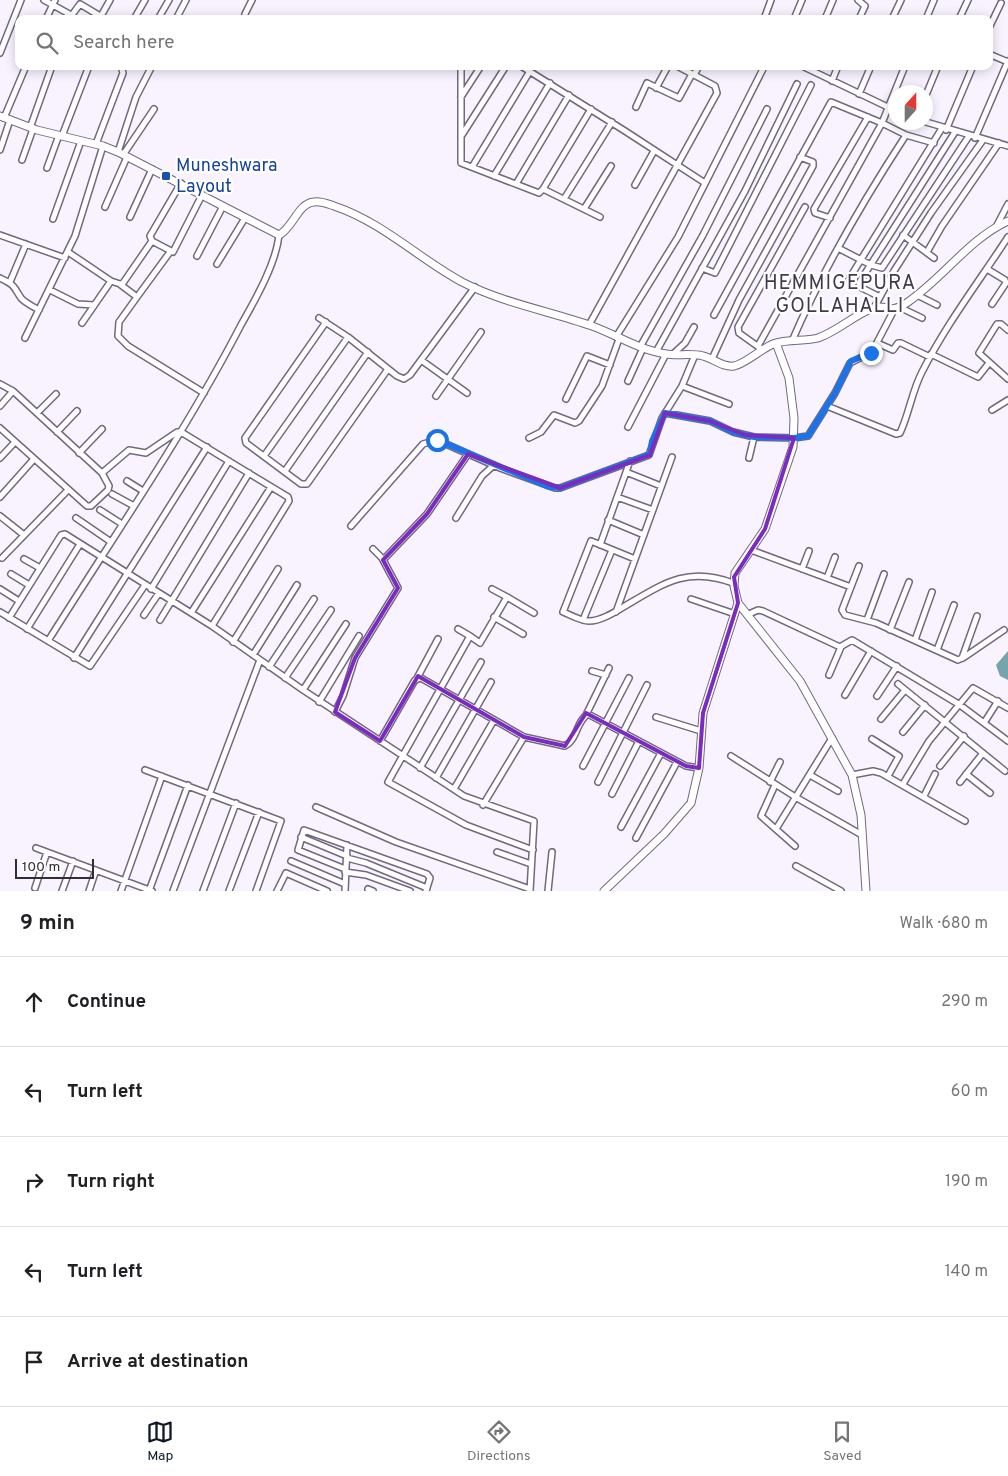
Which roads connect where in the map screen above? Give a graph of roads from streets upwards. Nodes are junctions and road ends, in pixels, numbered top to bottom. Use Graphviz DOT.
graph roads {
  1 [pos="21,0"];
  2 [pos="44,0"];
  3 [pos="110,0"];
  4 [pos="145,0"];
  5 [pos="169,0"];
  6 [pos="186,0"];
  7 [pos="252,0"];
  8 [pos="771,0"];
  9 [pos="802,0"];
  10 [pos="833,0"];
  11 [pos="858,0"];
  12 [pos="901,0"];
  13 [pos="934,0"];
  14 [pos="968,0"];
  15 [pos="53,2"];
  16 [pos="80,3"];
  17 [pos="1001,3"];
  18 [pos="245,14"];
  19 [pos="15,15"];
  20 [pos="15,15"];
  21 [pos="48,15"];
  22 [pos="68,15"];
  23 [pos="71,15"];
  24 [pos="99,15"];
  25 [pos="104,15"];
  26 [pos="136,15"];
  27 [pos="160,15"];
  28 [pos="178,15"];
  29 [pos="765,15"];
  30 [pos="796,15"];
  31 [pos="827,15"];
  32 [pos="861,15"];
  33 [pos="894,15"];
  34 [pos="928,15"];
  35 [pos="961,15"];
  36 [pos="993,20"];
  37 [pos="0,53"];
  38 [pos="993,56"];
  39 [pos="1008,62"];
  40 [pos="24,70"];
  41 [pos="51,70"];
  42 [pos="87,70"];
  43 [pos="122,70"];
  44 [pos="150,70"];
  45 [pos="461,70"];
  46 [pos="478,70"];
  47 [pos="503,70"];
  48 [pos="666,70"];
  49 [pos="684,70"];
  50 [pos="696,70"];
  51 [pos="762,70"];
  52 [pos="811,70"];
  53 [pos="836,70"];
  54 [pos="869,70"];
  55 [pos="903,70"];
  56 [pos="936,70"];
  57 [pos="971,70"];
  58 [pos="530,71"];
  59 [pos="693,75"];
  60 [pos="832,81"];
  61 [pos="550,83"];
  62 [pos="797,84"];
  63 [pos="810,85"];
  64 [pos="930,85"];
  65 [pos="656,88"];
  66 [pos="859,94"];
  67 [pos="569,95"];
  68 [pos="460,98"];
  69 [pos="636,107"];
  70 [pos="767,108"];
  71 [pos="887,108"];
  72 [pos="154,109"];
  73 [pos="591,109"];
  74 [pos="868,117"];
  75 [pos="5,118"];
  76 [pos="612,122"];
  77 [pos="882,122"];
  78 [pos="933,125"];
  79 [pos="31,128"];
  80 [pos="944,129"];
  81 [pos="955,132"];
  82 [pos="906,135"];
  83 [pos="61,136"];
  84 [pos="461,137"];
  85 [pos="972,137"];
  86 [pos="81,140"];
  87 [pos="983,140"];
  88 [pos="934,143"];
  89 [pos="999,143"];
  90 [pos="1007,144"];
  91 [pos="100,145"];
  92 [pos="0,150"];
  93 [pos="654,151"];
  94 [pos="122,155"];
  95 [pos="800,157"];
  96 [pos="22,160"];
  97 [pos="677,165"];
  98 [pos="611,166"];
  99 [pos="472,167"];
  100 [pos="48,168"];
  101 [pos="152,169"];
  102 [pos="494,176"];
  103 [pos="181,183"];
  104 [pos="705,183"];
  105 [pos="516,184"];
  106 [pos="635,185"];
  107 [pos="542,189"];
  108 [pos="202,195"];
  109 [pos="564,199"];
  110 [pos="1008,204"];
  111 [pos="223,206"];
  112 [pos="105,207"];
  113 [pos="805,207"];
  114 [pos="584,209"];
  115 [pos="130,217"];
  116 [pos="600,217"];
  117 [pos="245,218"];
  118 [pos="830,218"];
  119 [pos="53,219"];
  120 [pos="1008,221"];
  121 [pos="996,227"];
  122 [pos="0,235"];
  123 [pos="279,235"];
  124 [pos="903,236"];
  125 [pos="1008,237"];
  126 [pos="152,240"];
  127 [pos="912,242"];
  128 [pos="898,243"];
  129 [pos="26,244"];
  130 [pos="838,248"];
  131 [pos="908,250"];
  132 [pos="170,252"];
  133 [pos="927,252"];
  134 [pos="66,255"];
  135 [pos="197,256"];
  136 [pos="934,258"];
  137 [pos="860,259"];
  138 [pos="217,264"];
  139 [pos="871,265"];
  140 [pos="702,268"];
  141 [pos="987,268"];
  142 [pos="0,278"];
  143 [pos="849,279"];
  144 [pos="111,281"];
  145 [pos="10,282"];
  146 [pos="122,284"];
  147 [pos="474,287"];
  148 [pos="50,290"];
  149 [pos="917,295"];
  150 [pos="137,297"];
  151 [pos="880,297"];
  152 [pos="94,304"];
  153 [pos="992,304"];
  154 [pos="937,305"];
  155 [pos="874,308"];
  156 [pos="897,308"];
  157 [pos="39,310"];
  158 [pos="714,315"];
  159 [pos="319,318"];
  160 [pos="922,318"];
  161 [pos="326,322"];
  162 [pos="82,323"];
  163 [pos="588,325"];
  164 [pos="694,327"];
  165 [pos="1008,330"];
  166 [pos="481,332"];
  167 [pos="348,337"];
  168 [pos="25,338"];
  169 [pos="617,338"];
  170 [pos="792,341"];
  171 [pos="776,343"];
  172 [pos="877,343"];
  173 [pos="641,348"];
  174 [pos="760,348"];
  175 [pos="368,352"];
  176 [pos="656,352"];
  177 [pos="669,354"];
  178 [pos="695,355"];
  179 [pos="931,356"];
  180 [pos="712,359"];
  181 [pos="421,360"];
  182 [pos="989,362"];
  183 [pos="610,365"];
  184 [pos="388,369"];
  185 [pos="448,379"];
  186 [pos="1008,379"];
  187 [pos="628,381"];
  188 [pos="0,384"];
  189 [pos="682,386"];
  190 [pos="13,391"];
  191 [pos="204,393"];
  192 [pos="467,393"];
  193 [pos="56,394"];
  194 [pos="436,396"];
  195 [pos="566,398"];
  196 [pos="1008,400"];
  197 [pos="729,404"];
  198 [pos="0,406"];
  199 [pos="827,406"];
  200 [pos="992,410"];
  201 [pos="77,411"];
  202 [pos="36,413"];
  203 [pos="665,413"];
  204 [pos="628,427"];
  205 [pos="0,428"];
  206 [pos="102,429"];
  207 [pos="57,432"];
  208 [pos="181,432"];
  209 [pos="754,437"];
  210 [pos="530,438"];
  211 [pos="794,438"];
  212 [pos="15,442"];
  213 [pos="207,447"];
  214 [pos="80,453"];
  215 [pos="468,454"];
  216 [pos="264,456"];
  217 [pos="0,458"];
  218 [pos="672,458"];
  219 [pos="749,458"];
  220 [pos="34,459"];
  221 [pos="229,461"];
  222 [pos="630,461"];
  223 [pos="494,465"];
  224 [pos="285,471"];
  225 [pos="626,472"];
  226 [pos="249,473"];
  227 [pos="102,474"];
  228 [pos="127,481"];
  229 [pos="662,486"];
  230 [pos="271,487"];
  231 [pos="68,490"];
  232 [pos="143,491"];
  233 [pos="112,494"];
  234 [pos="0,496"];
  235 [pos="617,497"];
  236 [pos="134,506"];
  237 [pos="100,510"];
  238 [pos="653,510"];
  239 [pos="0,516"];
  240 [pos="76,518"];
  241 [pos="456,518"];
  242 [pos="608,520"];
  243 [pos="122,524"];
  244 [pos="351,526"];
  245 [pos="24,535"];
  246 [pos="644,535"];
  247 [pos="111,542"];
  248 [pos="80,544"];
  249 [pos="600,545"];
  250 [pos="373,549"];
  251 [pos="612,550"];
  252 [pos="751,550"];
  253 [pos="809,551"];
  254 [pos="101,557"];
  255 [pos="835,557"];
  256 [pos="2,558"];
  257 [pos="24,559"];
  258 [pos="635,559"];
  259 [pos="383,560"];
  260 [pos="859,566"];
  261 [pos="40,568"];
  262 [pos="278,569"];
  263 [pos="802,569"];
  264 [pos="11,574"];
  265 [pos="128,574"];
  266 [pos="884,574"];
  267 [pos="827,578"];
  268 [pos="909,582"];
  269 [pos="733,583"];
  270 [pos="29,585"];
  271 [pos="144,585"];
  272 [pos="297,585"];
  273 [pos="851,587"];
  274 [pos="0,589"];
  275 [pos="151,589"];
  276 [pos="492,589"];
  277 [pos="932,592"];
  278 [pos="159,593"];
  279 [pos="507,597"];
  280 [pos="314,599"];
  281 [pos="691,599"];
  282 [pos="19,601"];
  283 [pos="172,601"];
  284 [pos="738,603"];
  285 [pos="954,605"];
  286 [pos="331,610"];
  287 [pos="0,612"];
  288 [pos="616,612"];
  289 [pos="191,613"];
  290 [pos="534,613"];
  291 [pos="735,614"];
  292 [pos="749,614"];
  293 [pos="144,615"];
  294 [pos="977,616"];
  295 [pos="494,617"];
  296 [pos="8,618"];
  297 [pos="160,620"];
  298 [pos="583,620"];
  299 [pos="867,620"];
  300 [pos="346,624"];
  301 [pos="212,626"];
  302 [pos="27,629"];
  303 [pos="458,629"];
  304 [pos="890,630"];
  305 [pos="1004,630"];
  306 [pos="522,634"];
  307 [pos="359,636"];
  308 [pos="470,636"];
  309 [pos="438,639"];
  310 [pos="915,640"];
  311 [pos="48,642"];
  312 [pos="233,642"];
  313 [pos="841,647"];
  314 [pos="937,650"];
  315 [pos="871,651"];
  316 [pos="253,655"];
  317 [pos="74,658"];
  318 [pos="962,658"];
  319 [pos="260,660"];
  320 [pos="481,662"];
  321 [pos="897,666"];
  322 [pos="269,667"];
  323 [pos="609,668"];
  324 [pos="592,671"];
  325 [pos="606,675"];
  326 [pos="829,675"];
  327 [pos="286,678"];
  328 [pos="630,678"];
  329 [pos="415,680"];
  330 [pos="491,682"];
  331 [pos="898,684"];
  332 [pos="647,685"];
  333 [pos="440,689"];
  334 [pos="303,690"];
  335 [pos="905,690"];
  336 [pos="845,695"];
  337 [pos="877,696"];
  338 [pos="459,701"];
  339 [pos="319,702"];
  340 [pos="998,702"];
  341 [pos="925,705"];
  342 [pos="960,705"];
  343 [pos="1008,708"];
  344 [pos="476,710"];
  345 [pos="335,712"];
  346 [pos="586,715"];
  347 [pos="656,717"];
  348 [pos="881,719"];
  349 [pos="494,720"];
  350 [pos="946,721"];
  351 [pos="606,723"];
  352 [pos="984,723"];
  353 [pos="701,731"];
  354 [pos="624,732"];
  355 [pos="903,732"];
  356 [pos="964,736"];
  357 [pos="524,737"];
  358 [pos="832,738"];
  359 [pos="872,739"];
  360 [pos="640,741"];
  361 [pos="1008,741"];
  362 [pos="380,742"];
  363 [pos="661,752"];
  364 [pos="984,753"];
  365 [pos="402,756"];
  366 [pos="731,756"];
  367 [pos="678,762"];
  368 [pos="780,762"];
  369 [pos="583,766"];
  370 [pos="940,766"];
  371 [pos="420,768"];
  372 [pos="699,768"];
  373 [pos="145,770"];
  374 [pos="1005,771"];
  375 [pos="935,774"];
  376 [pos="966,774"];
  377 [pos="810,775"];
  378 [pos="852,775"];
  379 [pos="162,776"];
  380 [pos="888,776"];
  381 [pos="436,778"];
  382 [pos="598,782"];
  383 [pos="960,782"];
  384 [pos="773,783"];
  385 [pos="903,784"];
  386 [pos="188,785"];
  387 [pos="454,790"];
  388 [pos="838,790"];
  389 [pos="210,793"];
  390 [pos="990,793"];
  391 [pos="612,794"];
  392 [pos="924,796"];
  393 [pos="797,798"];
  394 [pos="236,803"];
  395 [pos="484,805"];
  396 [pos="316,807"];
  397 [pos="259,812"];
  398 [pos="965,821"];
  399 [pos="621,827"];
  400 [pos="776,830"];
  401 [pos="862,835"];
  402 [pos="301,837"];
  403 [pos="636,838"];
  404 [pos="347,845"];
  405 [pos="795,846"];
  406 [pos="36,848"];
  407 [pos="532,850"];
  408 [pos="47,852"];
  409 [pos="497,852"];
  410 [pos="552,852"];
  411 [pos="347,857"];
  412 [pos="72,861"];
  413 [pos="291,861"];
  414 [pos="532,864"];
  415 [pos="796,866"];
  416 [pos="96,870"];
  417 [pos="345,870"];
  418 [pos="125,881"];
  419 [pos="345,884"];
  420 [pos="35,888"];
  421 [pos="427,889"];
  422 [pos="530,890"];
  423 [pos="62,891"];
  424 [pos="89,891"];
  425 [pos="121,891"];
  426 [pos="150,891"];
  427 [pos="173,891"];
  428 [pos="202,891"];
  429 [pos="229,891"];
  430 [pos="256,891"];
  431 [pos="277,891"];
  432 [pos="325,891"];
  433 [pos="345,891"];
  434 [pos="410,891"];
  435 [pos="548,891"];
  436 [pos="604,891"];
  437 [pos="841,891"];
  438 [pos="866,891"];
  1 -- 20 [label="street"];
  2 -- 15 [label="street"];
  3 -- 25 [label="street"];
  4 -- 26 [label="street"];
  5 -- 27 [label="street"];
  6 -- 28 [label="street"];
  7 -- 18 [label="street"];
  8 -- 29 [label="street"];
  9 -- 30 [label="street"];
  10 -- 31 [label="street"];
  11 -- 32 [label="street"];
  12 -- 33 [label="street"];
  13 -- 34 [label="street"];
  14 -- 35 [label="street"];
  15 -- 21 [label="street"];
  15 -- 22 [label="street"];
  16 -- 23 [label="street"];
  16 -- 24 [label="street"];
  17 -- 36 [label="street"];
  19 -- 37 [label="street"];
  38 -- 39 [label="street"];
  39 -- 85 [label="street"];
  40 -- 75 [label="street"];
  41 -- 79 [label="street"];
  42 -- 83 [label="street"];
  43 -- 91 [label="street"];
  44 -- 94 [label="street"];
  45 -- 68 [label="street"];
  46 -- 68 [label="street"];
  47 -- 84 [label="street"];
  48 -- 65 [label="street"];
  49 -- 59 [label="street"];
  50 -- 59 [label="street"];
  51 -- 104 [label="street"];
  52 -- 60 [label="street"];
  53 -- 60 [label="street"];
  54 -- 66 [label="street"];
  55 -- 71 [label="street"];
  56 -- 64 [label="street"];
  57 -- 80 [label="street"];
  58 -- 61 [label="street"];
  58 -- 99 [label="street"];
  59 -- 65 [label="street"];
  59 -- 97 [label="street"];
  60 -- 66 [label="street"];
  61 -- 67 [label="street"];
  61 -- 102 [label="street"];
  62 -- 140 [label="street"];
  63 -- 140 [label="street"];
  65 -- 69 [label="street"];
  66 -- 71 [label="street"];
  67 -- 73 [label="street"];
  67 -- 105 [label="street"];
  68 -- 84 [label="street"];
  70 -- 173 [label="street"];
  71 -- 77 [label="street"];
  72 -- 94 [label="street"];
  73 -- 76 [label="street"];
  73 -- 107 [label="street"];
  74 -- 77 [label="street"];
  74 -- 95 [label="street"];
  74 -- 118 [label="street"];
  75 -- 79 [label="street"];
  75 -- 92 [label="street"];
  76 -- 93 [label="street"];
  76 -- 109 [label="street"];
  77 -- 82 [label="street"];
  77 -- 118 [label="street"];
  78 -- 80 [label="street"];
  79 -- 83 [label="street"];
  79 -- 96 [label="street"];
  80 -- 81 [label="street"];
  80 -- 88 [label="street"];
  81 -- 85 [label="street"];
  81 -- 139 [label="street"];
  82 -- 88 [label="street"];
  82 -- 130 [label="street"];
  83 -- 86 [label="street"];
  83 -- 100 [label="street"];
  84 -- 99 [label="street"];
  85 -- 87 [label="street"];
  85 -- 124 [label="street"];
  86 -- 91 [label="street"];
  86 -- 119 [label="street"];
  87 -- 89 [label="street"];
  87 -- 127 [label="street"];
  88 -- 137 [label="street"];
  89 -- 90 [label="street"];
  89 -- 133 [label="street"];
  91 -- 94 [label="street"];
  91 -- 134 [label="street"];
  93 -- 97 [label="street"];
  93 -- 106 [label="street"];
  94 -- 101 [label="street"];
  94 -- 112 [label="street"];
  95 -- 158 [label="street"];
  95 -- 180 [label="street"];
  97 -- 104 [label="street"];
  97 -- 163 [label="street"];
  98 -- 114 [label="street"];
  99 -- 102 [label="street"];
  101 -- 103 [label="street"];
  101 -- 115 [label="street"];
  102 -- 105 [label="street"];
  103 -- 108 [label="street"];
  103 -- 126 [label="street"];
  104 -- 169 [label="street"];
  105 -- 107 [label="street"];
  107 -- 109 [label="street"];
  108 -- 111 [label="street"];
  108 -- 132 [label="street"];
  109 -- 114 [label="street"];
  110 -- 121 [label="street"];
  111 -- 117 [label="street"];
  111 -- 135 [label="street"];
  113 -- 174 [label="street"];
  114 -- 116 [label="street"];
  117 -- 123 [label="street"];
  117 -- 138 [label="street"];
  118 -- 174 [label="street"];
  120 -- 121 [label="street"];
  121 -- 149 [label="street"];
  122 -- 129 [label="street"];
  123 -- 147 [label="street"];
  123 -- 191 [label="street"];
  124 -- 127 [label="street"];
  124 -- 128 [label="street"];
  125 -- 141 [label="street"];
  126 -- 132 [label="street"];
  126 -- 146 [label="street"];
  127 -- 131 [label="street"];
  127 -- 133 [label="street"];
  128 -- 131 [label="street"];
  128 -- 139 [label="street"];
  129 -- 134 [label="street"];
  129 -- 145 [label="street"];
  130 -- 137 [label="street"];
  130 -- 170 [label="street"];
  131 -- 151 [label="street"];
  132 -- 150 [label="street"];
  133 -- 136 [label="street"];
  134 -- 144 [label="street"];
  134 -- 148 [label="street"];
  137 -- 139 [label="street"];
  137 -- 143 [label="street"];
  139 -- 151 [label="street"];
  140 -- 176 [label="street"];
  141 -- 153 [label="street"];
  141 -- 179 [label="street"];
  142 -- 145 [label="street"];
  144 -- 146 [label="street"];
  144 -- 152 [label="street"];
  145 -- 157 [label="street"];
  146 -- 150 [label="street"];
  147 -- 163 [label="street"];
  147 -- 181 [label="street"];
  148 -- 152 [label="street"];
  148 -- 157 [label="street"];
  149 -- 154 [label="street"];
  149 -- 156 [label="street"];
  150 -- 191 [label="street"];
  151 -- 155 [label="street"];
  152 -- 162 [label="street"];
  155 -- 156 [label="street"];
  155 -- 170 [label="street"];
  156 -- 160 [label="street"];
  156 -- 172 [label="street"];
  157 -- 168 [label="street"];
  159 -- 161 [label="street"];
  161 -- 167 [label="street"];
  161 -- 216 [label="street"];
  163 -- 169 [label="street"];
  164 -- 177 [label="street"];
  165 -- 182 [label="street"];
  166 -- 185 [label="street"];
  167 -- 175 [label="street"];
  167 -- 216 [label="street"];
  169 -- 173 [label="street"];
  169 -- 183 [label="street"];
  170 -- 171 [label="street"];
  171 -- 174 [label="street"];
  171 -- 211 [label="street"];
  172 -- 179 [label="street"];
  172 -- 199 [label="street"];
  173 -- 176 [label="street"];
  173 -- 187 [label="street"];
  174 -- 180 [label="street"];
  175 -- 184 [label="street"];
  175 -- 224 [label="street"];
  176 -- 177 [label="street"];
  177 -- 178 [label="street"];
  177 -- 204 [label="street"];
  178 -- 180 [label="street"];
  178 -- 189 [label="street"];
  179 -- 182 [label="street"];
  179 -- 199 [label="street"];
  181 -- 184 [label="street"];
  181 -- 185 [label="street"];
  182 -- 186 [label="street"];
  183 -- 195 [label="street"];
  183 -- 210 [label="street"];
  184 -- 224 [label="street"];
  185 -- 192 [label="street"];
  185 -- 194 [label="street"];
  188 -- 190 [label="street"];
  189 -- 197 [label="street"];
  189 -- 203 [label="street"];
  190 -- 198 [label="street"];
  190 -- 202 [label="street"];
  191 -- 208 [label="street"];
  193 -- 202 [label="street"];
  196 -- 200 [label="street"];
  199 -- 211 [label="street"];
  201 -- 207 [label="street"];
  202 -- 207 [label="street"];
  203 -- 209 [label="street"];
  203 -- 222 [label="street"];
  205 -- 212 [label="street"];
  206 -- 214 [label="street"];
  207 -- 214 [label="street"];
  208 -- 213 [label="street"];
  208 -- 227 [label="street"];
  208 -- 232 [label="street"];
  209 -- 211 [label="street"];
  209 -- 219 [label="street"];
  211 -- 252 [label="street"];
  212 -- 217 [label="street"];
  212 -- 220 [label="street"];
  213 -- 221 [label="street"];
  213 -- 265 [label="street"];
  214 -- 227 [label="street"];
  215 -- 223 [label="street"];
  215 -- 244 [label="street"];
  215 -- 259 [label="street"];
  216 -- 224 [label="street"];
  218 -- 229 [label="street"];
  220 -- 231 [label="street"];
  220 -- 234 [label="street"];
  221 -- 226 [label="street"];
  221 -- 275 [label="street"];
  222 -- 223 [label="street"];
  222 -- 225 [label="street"];
  223 -- 241 [label="street"];
  225 -- 229 [label="street"];
  225 -- 235 [label="street"];
  226 -- 230 [label="street"];
  226 -- 283 [label="street"];
  227 -- 231 [label="street"];
  228 -- 232 [label="street"];
  229 -- 238 [label="street"];
  230 -- 289 [label="street"];
  230 -- 301 [label="street"];
  231 -- 245 [label="street"];
  232 -- 236 [label="street"];
  233 -- 236 [label="street"];
  235 -- 238 [label="street"];
  235 -- 242 [label="street"];
  236 -- 243 [label="street"];
  237 -- 243 [label="street"];
  238 -- 246 [label="street"];
  239 -- 245 [label="street"];
  240 -- 247 [label="street"];
  242 -- 246 [label="street"];
  242 -- 249 [label="street"];
  243 -- 247 [label="street"];
  245 -- 256 [label="street"];
  246 -- 258 [label="street"];
  247 -- 254 [label="street"];
  248 -- 254 [label="street"];
  248 -- 261 [label="street"];
  248 -- 302 [label="street"];
  249 -- 251 [label="street"];
  249 -- 298 [label="street"];
  250 -- 259 [label="street"];
  251 -- 258 [label="street"];
  251 -- 298 [label="street"];
  252 -- 263 [label="street"];
  252 -- 269 [label="street"];
  253 -- 263 [label="street"];
  254 -- 265 [label="street"];
  254 -- 311 [label="street"];
  255 -- 267 [label="street"];
  257 -- 261 [label="street"];
  258 -- 288 [label="street"];
  259 -- 345 [label="street"];
  260 -- 273 [label="street"];
  261 -- 270 [label="street"];
  262 -- 312 [label="street"];
  263 -- 267 [label="street"];
  264 -- 270 [label="street"];
  265 -- 271 [label="street"];
  265 -- 317 [label="street"];
  266 -- 299 [label="street"];
  267 -- 273 [label="street"];
  268 -- 304 [label="street"];
  269 -- 284 [label="street"];
  269 -- 288 [label="street"];
  270 -- 282 [label="street"];
  271 -- 275 [label="street"];
  271 -- 317 [label="street"];
  272 -- 316 [label="street"];
  273 -- 299 [label="street"];
  274 -- 282 [label="street"];
  275 -- 278 [label="street"];
  276 -- 279 [label="street"];
  277 -- 310 [label="street"];
  278 -- 283 [label="street"];
  278 -- 293 [label="street"];
  279 -- 290 [label="street"];
  279 -- 295 [label="street"];
  280 -- 322 [label="street"];
  281 -- 291 [label="street"];
  282 -- 296 [label="street"];
  283 -- 289 [label="street"];
  283 -- 297 [label="street"];
  284 -- 291 [label="street"];
  284 -- 292 [label="street"];
  285 -- 314 [label="street"];
  286 -- 327 [label="street"];
  287 -- 296 [label="street"];
  288 -- 298 [label="street"];
  289 -- 301 [label="street"];
  291 -- 353 [label="street"];
  292 -- 313 [label="street"];
  292 -- 358 [label="street"];
  294 -- 318 [label="street"];
  295 -- 306 [label="street"];
  295 -- 308 [label="street"];
  296 -- 302 [label="street"];
  299 -- 304 [label="street"];
  300 -- 334 [label="street"];
  301 -- 312 [label="street"];
  302 -- 311 [label="street"];
  303 -- 308 [label="street"];
  304 -- 310 [label="street"];
  305 -- 318 [label="street"];
  307 -- 339 [label="street"];
  308 -- 333 [label="street"];
  309 -- 329 [label="street"];
  310 -- 314 [label="street"];
  311 -- 317 [label="street"];
  312 -- 316 [label="street"];
  313 -- 315 [label="street"];
  313 -- 326 [label="street"];
  314 -- 318 [label="street"];
  315 -- 321 [label="street"];
  315 -- 336 [label="street"];
  316 -- 319 [label="street"];
  319 -- 322 [label="street"];
  319 -- 389 [label="street"];
  320 -- 338 [label="street"];
  321 -- 337 [label="street"];
  321 -- 342 [label="street"];
  322 -- 327 [label="street"];
  323 -- 325 [label="street"];
  324 -- 325 [label="street"];
  325 -- 346 [label="street"];
  327 -- 334 [label="street"];
  328 -- 351 [label="street"];
  329 -- 333 [label="street"];
  329 -- 362 [label="street"];
  330 -- 344 [label="street"];
  331 -- 335 [label="street"];
  332 -- 354 [label="street"];
  333 -- 338 [label="street"];
  333 -- 365 [label="street"];
  334 -- 339 [label="street"];
  335 -- 341 [label="street"];
  335 -- 348 [label="street"];
  338 -- 344 [label="street"];
  338 -- 371 [label="street"];
  339 -- 345 [label="street"];
  340 -- 342 [label="street"];
  340 -- 343 [label="street"];
  340 -- 352 [label="street"];
  341 -- 350 [label="street"];
  341 -- 355 [label="street"];
  342 -- 350 [label="street"];
  342 -- 352 [label="street"];
  344 -- 349 [label="street"];
  344 -- 381 [label="street"];
  345 -- 362 [label="street"];
  346 -- 351 [label="street"];
  346 -- 357 [label="street"];
  347 -- 353 [label="street"];
  349 -- 357 [label="street"];
  349 -- 387 [label="street"];
  350 -- 356 [label="street"];
  350 -- 385 [label="street"];
  351 -- 354 [label="street"];
  351 -- 369 [label="street"];
  352 -- 361 [label="street"];
  353 -- 372 [label="street"];
  354 -- 360 [label="street"];
  354 -- 382 [label="street"];
  356 -- 364 [label="street"];
  356 -- 370 [label="street"];
  357 -- 395 [label="street"];
  358 -- 377 [label="street"];
  358 -- 378 [label="street"];
  359 -- 380 [label="street"];
  360 -- 363 [label="street"];
  360 -- 391 [label="street"];
  362 -- 365 [label="street"];
  363 -- 367 [label="street"];
  363 -- 399 [label="street"];
  364 -- 374 [label="street"];
  364 -- 376 [label="street"];
  365 -- 371 [label="street"];
  365 -- 407 [label="street"];
  366 -- 384 [label="street"];
  367 -- 372 [label="street"];
  367 -- 403 [label="street"];
  368 -- 384 [label="street"];
  371 -- 381 [label="street"];
  372 -- 436 [label="street"];
  373 -- 379 [label="street"];
  375 -- 392 [label="street"];
  376 -- 383 [label="street"];
  376 -- 390 [label="street"];
  377 -- 388 [label="street"];
  377 -- 393 [label="street"];
  378 -- 380 [label="street"];
  378 -- 401 [label="street"];
  379 -- 386 [label="street"];
  379 -- 418 [label="street"];
  380 -- 385 [label="street"];
  381 -- 387 [label="street"];
  384 -- 393 [label="street"];
  384 -- 400 [label="street"];
  385 -- 392 [label="street"];
  386 -- 389 [label="street"];
  386 -- 426 [label="street"];
  387 -- 395 [label="street"];
  389 -- 394 [label="street"];
  389 -- 427 [label="street"];
  392 -- 398 [label="street"];
  393 -- 400 [label="street"];
  393 -- 401 [label="street"];
  394 -- 397 [label="street"];
  394 -- 428 [label="street"];
  395 -- 407 [label="street"];
  396 -- 422 [label="street"];
  397 -- 429 [label="street"];
  397 -- 430 [label="street"];
  400 -- 405 [label="street"];
  401 -- 438 [label="street"];
  402 -- 404 [label="street"];
  402 -- 411 [label="street"];
  402 -- 417 [label="street"];
  404 -- 411 [label="street"];
  404 -- 421 [label="street"];
  406 -- 408 [label="street"];
  407 -- 414 [label="street"];
  408 -- 412 [label="street"];
  408 -- 420 [label="street"];
  409 -- 414 [label="street"];
  410 -- 435 [label="street"];
  411 -- 417 [label="street"];
  411 -- 421 [label="street"];
  412 -- 416 [label="street"];
  412 -- 423 [label="street"];
  413 -- 419 [label="street"];
  414 -- 422 [label="street"];
  415 -- 437 [label="street"];
  416 -- 418 [label="street"];
  416 -- 424 [label="street"];
  417 -- 419 [label="street"];
  417 -- 434 [label="street"];
  418 -- 425 [label="street"];
  418 -- 426 [label="street"];
  419 -- 433 [label="street"];
  431 -- 432 [label="street"];
}
